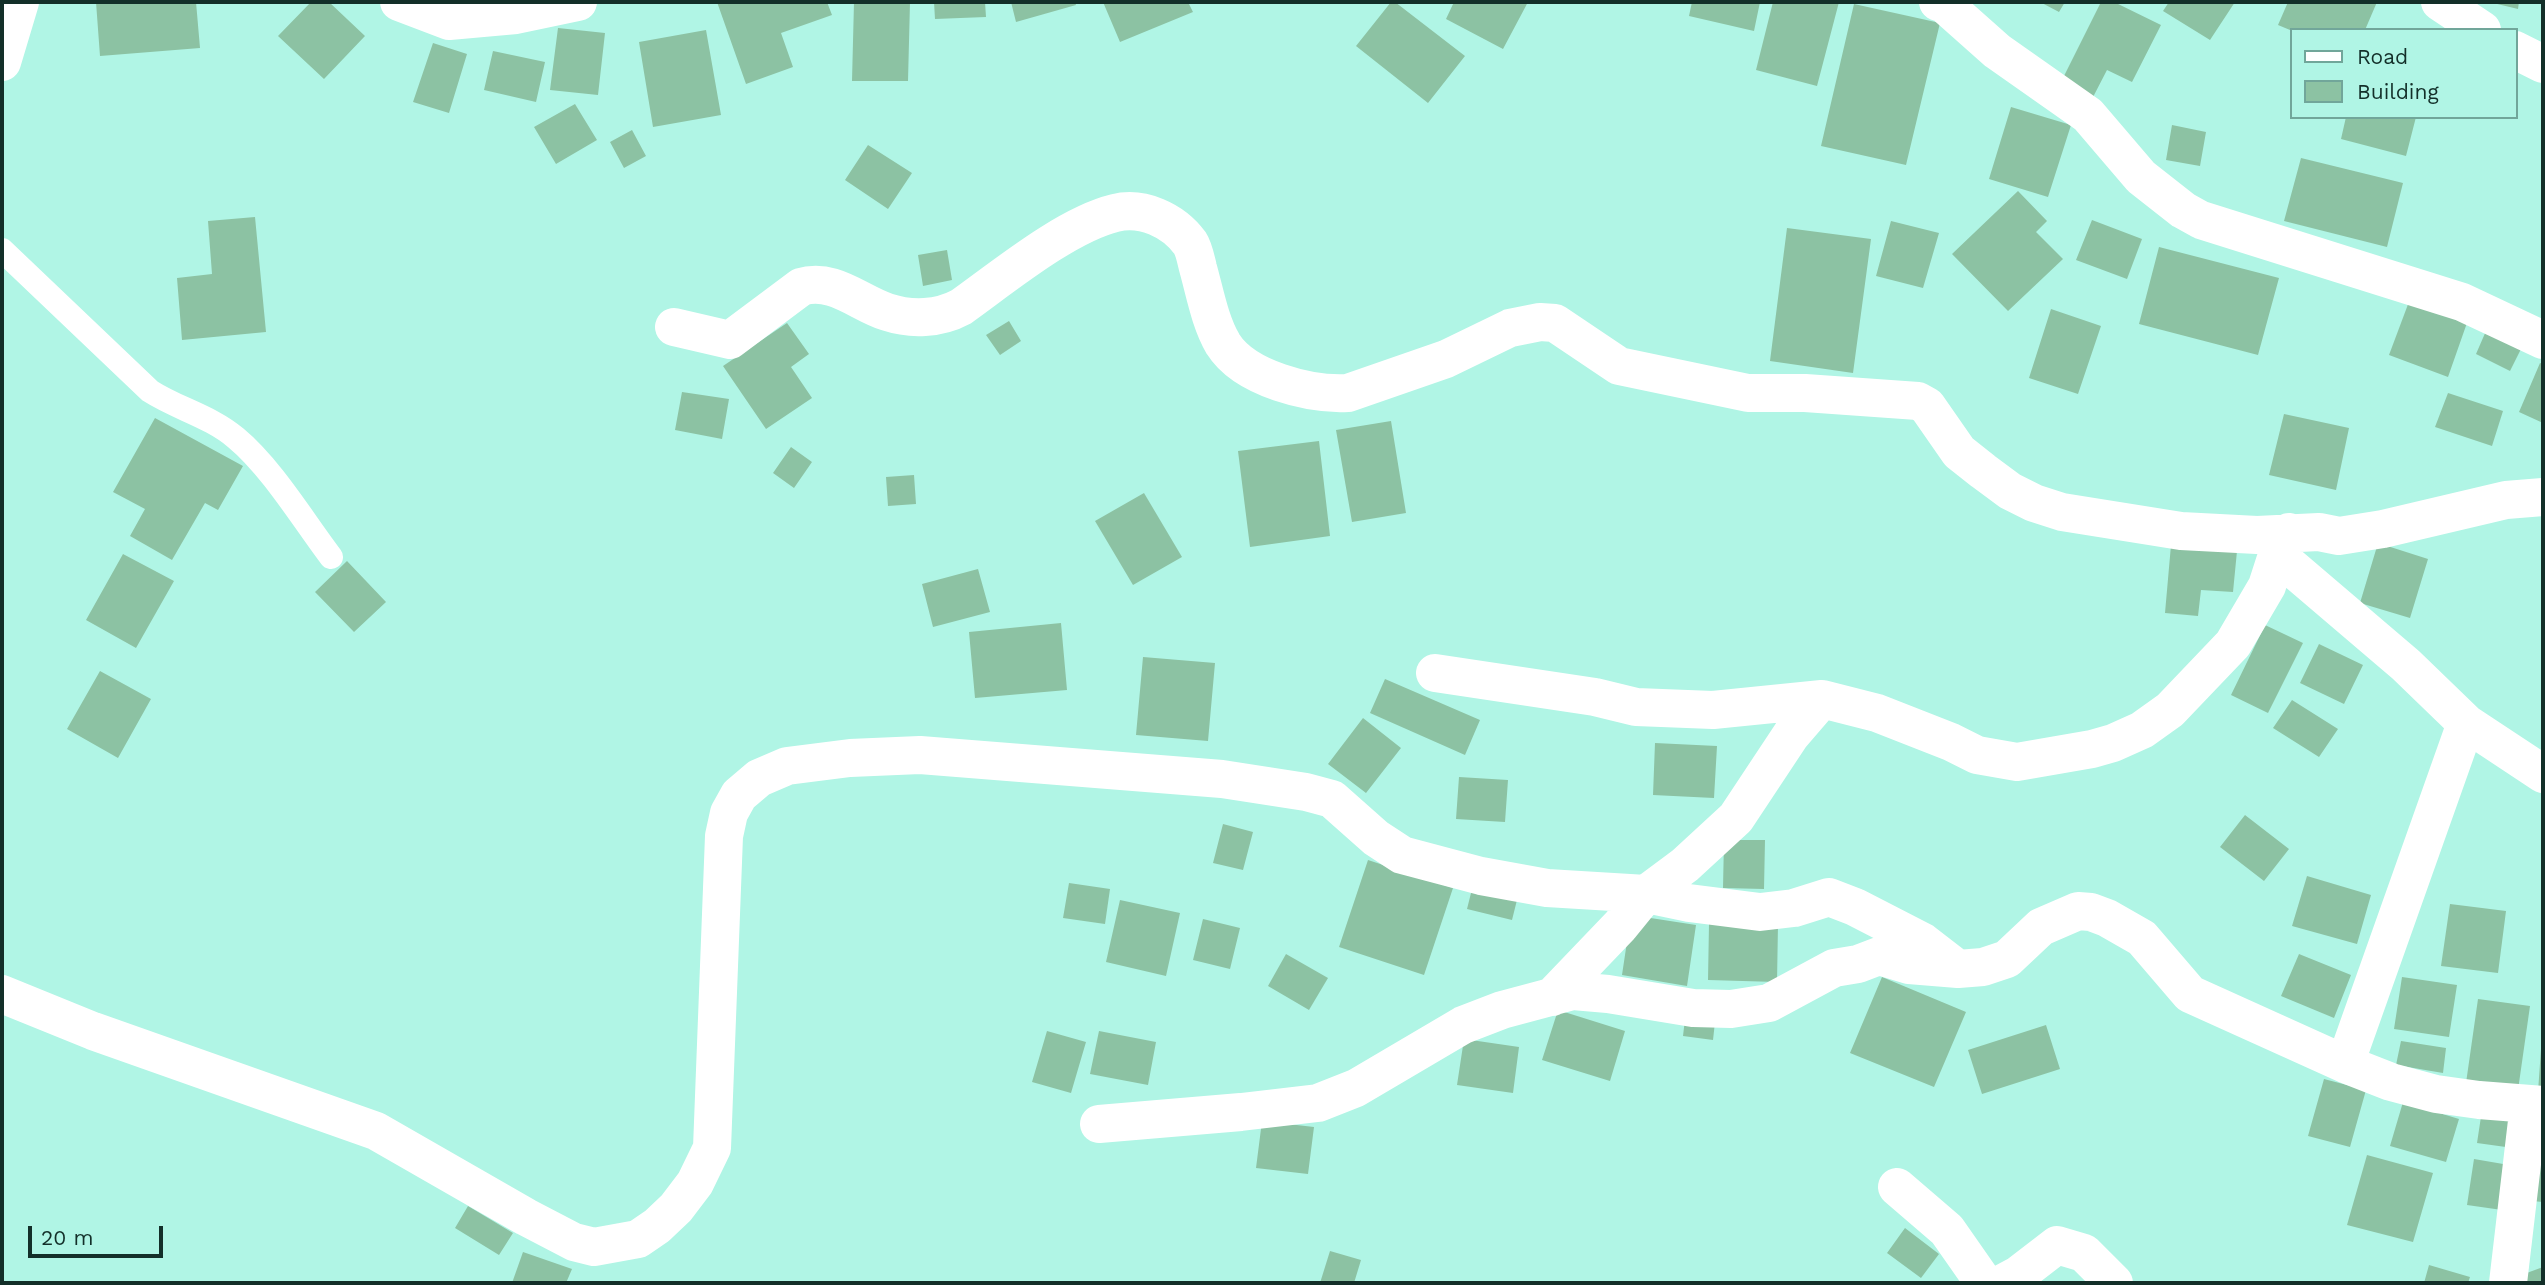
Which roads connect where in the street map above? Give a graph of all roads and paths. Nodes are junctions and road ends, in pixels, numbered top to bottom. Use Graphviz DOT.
graph roads {
  1 [pos="20,2"];
  2 [pos="399,2"];
  3 [pos="578,2"];
  4 [pos="1938,2"];
  5 [pos="2440,2"];
  6 [pos="2479,28"];
  7 [pos="2517,51"];
  8 [pos="2,62"];
  9 [pos="2543,64"];
  10 [pos="2,250"];
  11 [pos="674,327"];
  12 [pos="2543,340"];
  13 [pos="2543,497"];
  14 [pos="2283,543"];
  15 [pos="331,557"];
  16 [pos="1435,673"];
  17 [pos="1822,699"];
  18 [pos="2466,723"];
  19 [pos="2543,774"];
  20 [pos="1646,894"];
  21 [pos="1958,969"];
  22 [pos="2,994"];
  23 [pos="1552,997"];
  24 [pos="2345,1064"];
  25 [pos="2536,1105"];
  26 [pos="1099,1124"];
  27 [pos="1897,1187"];
  28 [pos="1984,1283"];
  29 [pos="2003,1283"];
  30 [pos="2114,1283"];
  31 [pos="2508,1283"];
  1 -- 8 [label="street"];
  2 -- 3 [label="street"];
  4 -- 12 [label="street"];
  5 -- 6 [label="street"];
  7 -- 9 [label="street"];
  10 -- 15 [label="lane"];
  11 -- 14 [label="street"];
  13 -- 14 [label="street"];
  14 -- 17 [label="street"];
  14 -- 18 [label="street"];
  16 -- 17 [label="street"];
  17 -- 20 [label="street"];
  18 -- 19 [label="street"];
  18 -- 24 [label="street"];
  20 -- 21 [label="street"];
  20 -- 22 [label="street"];
  20 -- 23 [label="street"];
  21 -- 23 [label="street"];
  21 -- 24 [label="street"];
  23 -- 26 [label="street"];
  24 -- 25 [label="street"];
  25 -- 31 [label="street"];
  27 -- 28 [label="street"];
  29 -- 30 [label="street"];
}
